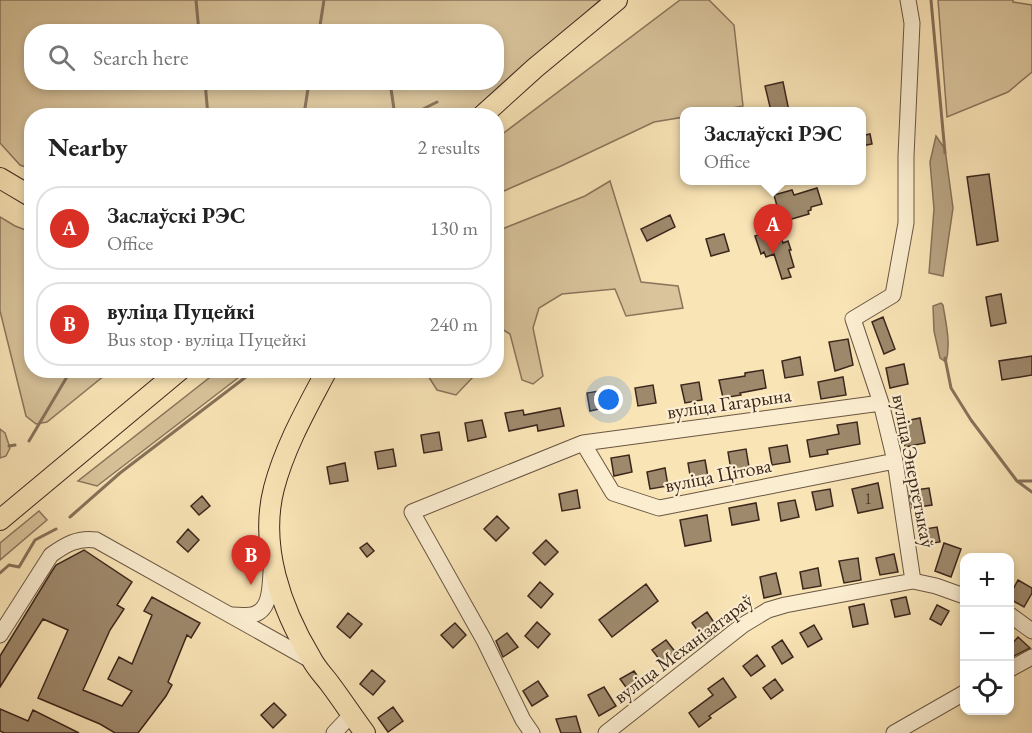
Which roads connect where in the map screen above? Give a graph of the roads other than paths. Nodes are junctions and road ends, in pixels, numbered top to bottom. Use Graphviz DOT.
graph roads {
  1 [pos="617,0"];
  2 [pos="908,0"];
  3 [pos="491,108"];
  4 [pos="0,178"];
  5 [pos="24,192"];
  6 [pos="170,378"];
  7 [pos="323,378"];
  8 [pos="881,404"];
  9 [pos="584,443"];
  10 [pos="895,461"];
  11 [pos="0,520"];
  12 [pos="271,559"];
  13 [pos="913,581"];
  14 [pos="960,595"];
  15 [pos="232,615"];
  16 [pos="1014,618"];
  17 [pos="1032,631"];
  18 [pos="0,635"];
  19 [pos="1032,657"];
  20 [pos="312,661"];
  21 [pos="1014,667"];
  22 [pos="960,695"];
  23 [pos="352,714"];
  24 [pos="334,733"];
  25 [pos="364,733"];
  26 [pos="532,733"];
  27 [pos="606,733"];
  28 [pos="894,733"];
  1 -- 3 [label="main road"];
  2 -- 8 [label="street, вуліца Энергетыкаў"];
  4 -- 5 [label="main road"];
  6 -- 11 [label="main road"];
  7 -- 12 [label="main road"];
  8 -- 9 [label="street, вуліца Гагарына"];
  8 -- 10 [label="street, вуліца Энергетыкаў"];
  9 -- 10 [label="street, вуліца Цітова"];
  9 -- 26 [label="street"];
  10 -- 13 [label="street, вуліца Энергетыкаў"];
  12 -- 15 [label="street"];
  12 -- 20 [label="main road"];
  13 -- 14 [label="street, вуліца Механізатараў"];
  13 -- 27 [label="street, вуліца Механізатараў"];
  15 -- 18 [label="street"];
  15 -- 20 [label="street"];
  16 -- 17 [label="street"];
  19 -- 21 [label="street"];
  20 -- 23 [label="main road"];
  22 -- 28 [label="street"];
  23 -- 24 [label="street"];
  23 -- 25 [label="main road"];
}
